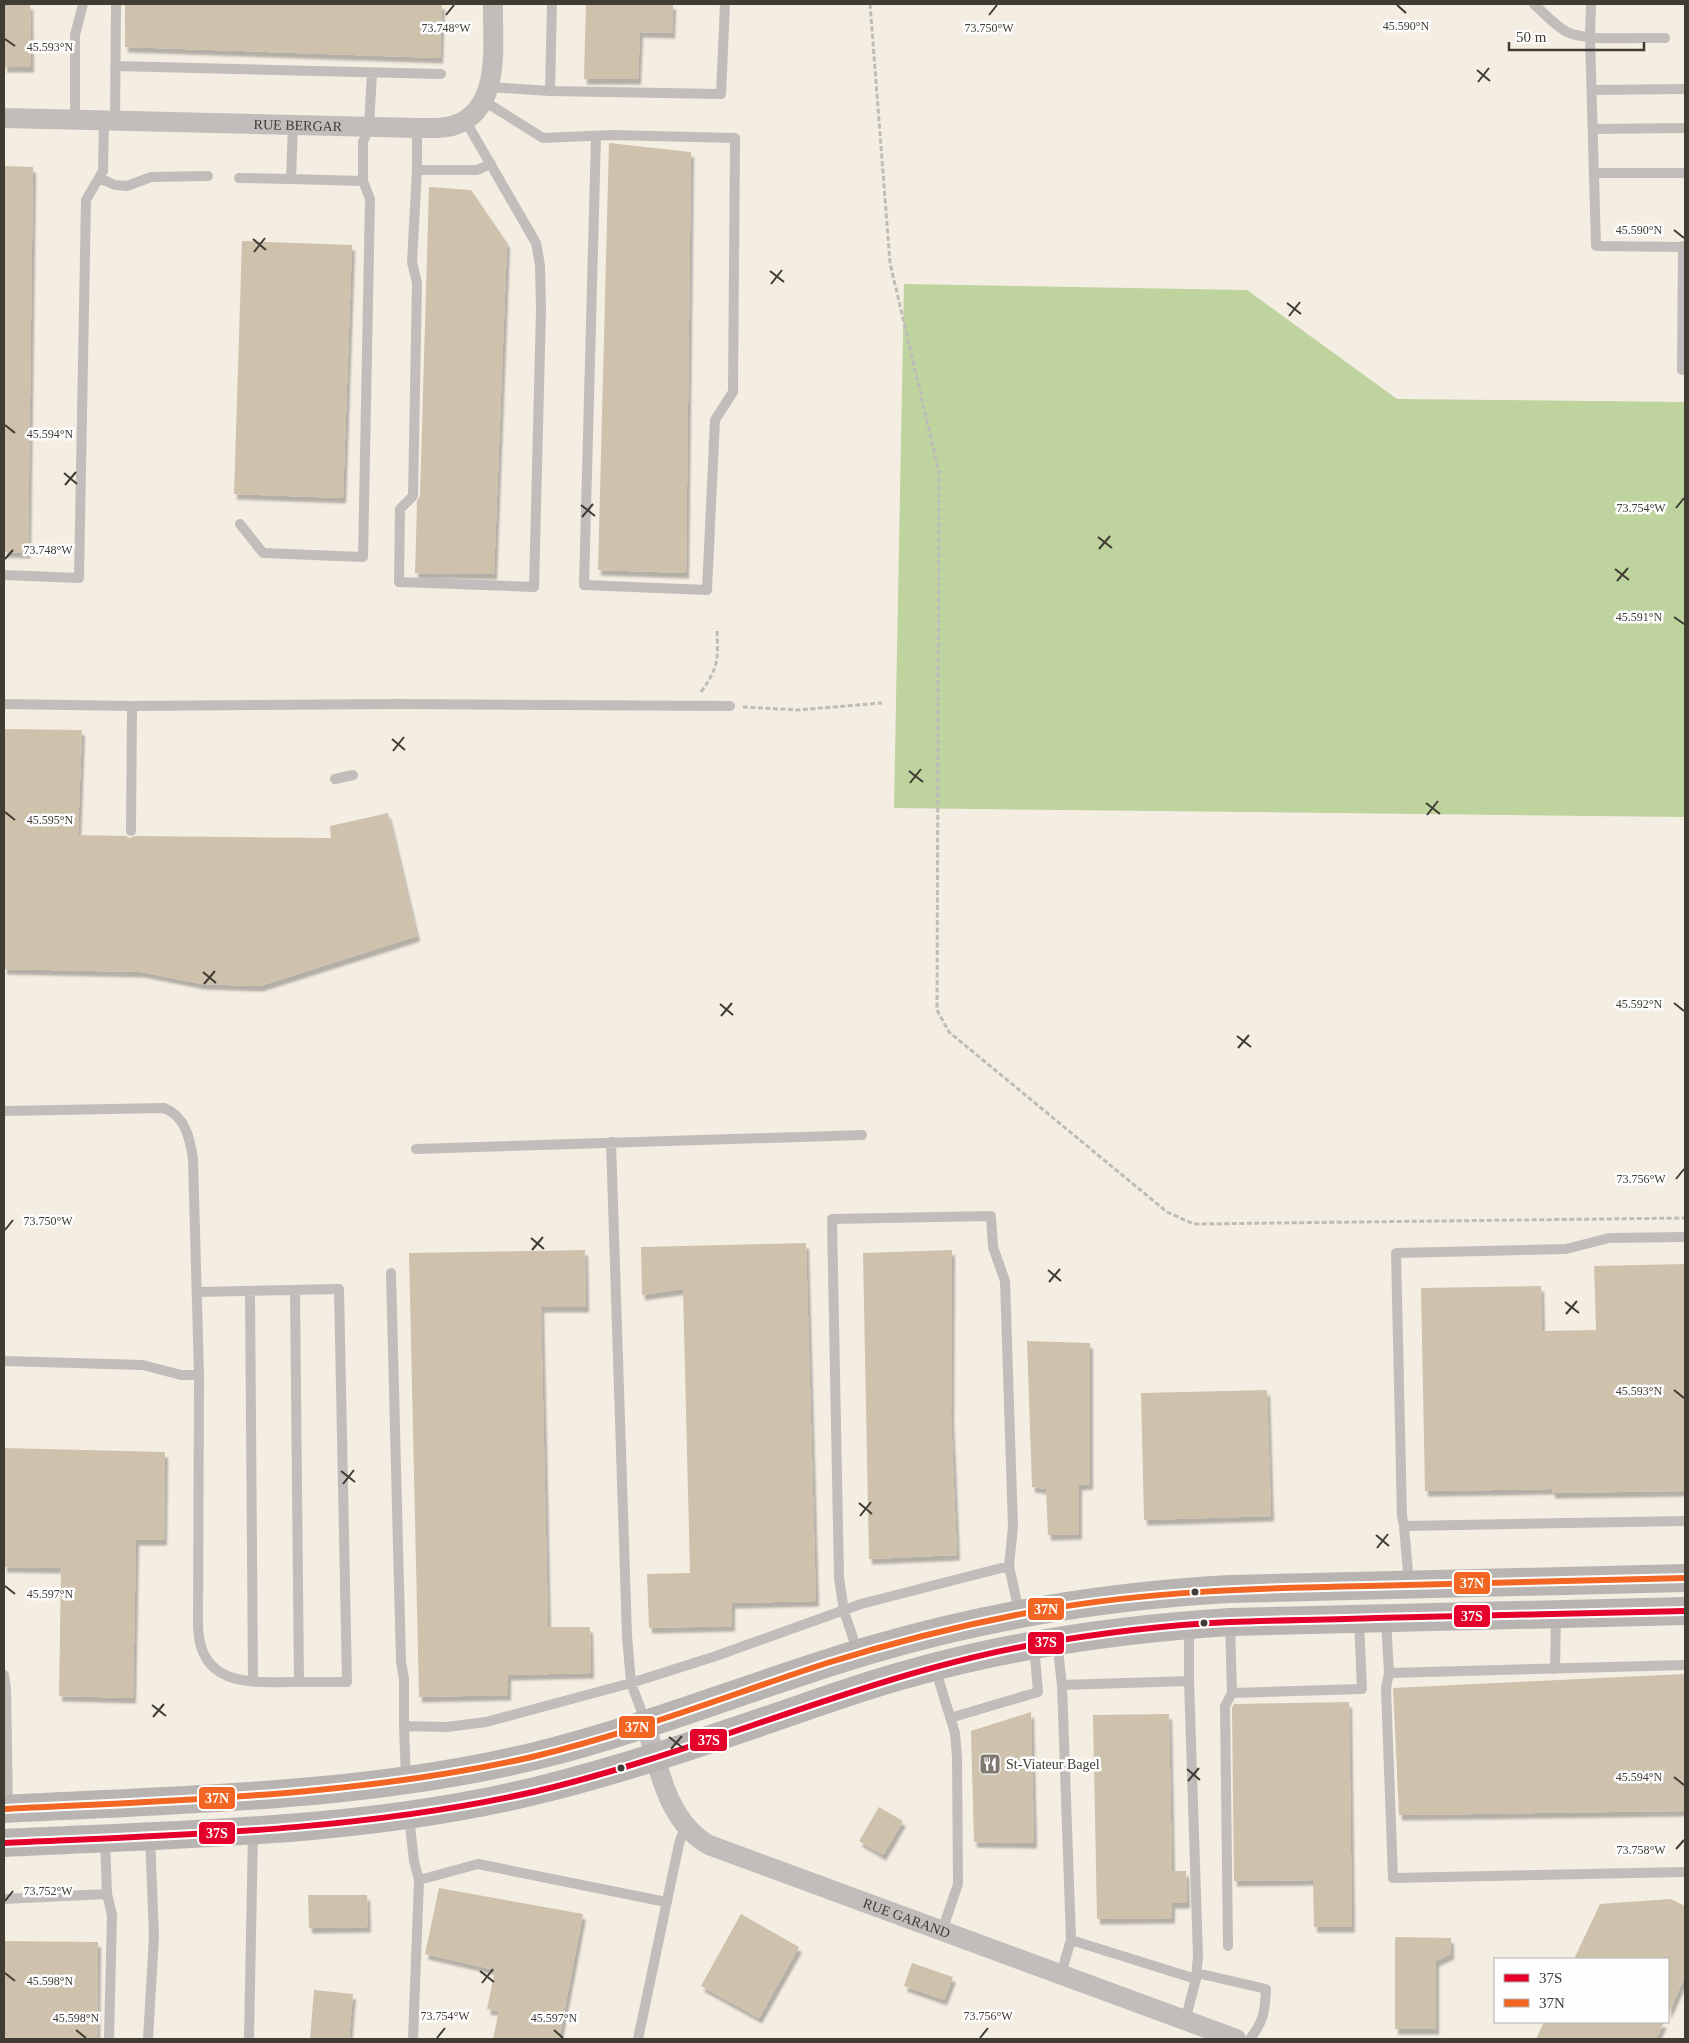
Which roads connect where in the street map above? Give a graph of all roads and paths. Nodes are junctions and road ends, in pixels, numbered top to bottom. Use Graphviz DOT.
graph roads {
  1 [pos="83,4"];
  2 [pos="116,4"];
  3 [pos="493,4"];
  4 [pos="552,4"];
  5 [pos="725,4"];
  6 [pos="870,4"];
  7 [pos="1534,4"];
  8 [pos="1591,4"];
  9 [pos="1590,37"];
  10 [pos="1665,38"];
  11 [pos="115,66"];
  12 [pos="372,73"];
  13 [pos="440,74"];
  14 [pos="1685,89"];
  15 [pos="1592,90"];
  16 [pos="550,91"];
  17 [pos="486,94"];
  18 [pos="4,118"];
  19 [pos="74,120"];
  20 [pos="110,120"];
  21 [pos="465,120"];
  22 [pos="293,125"];
  23 [pos="369,127"];
  24 [pos="418,128"];
  25 [pos="1685,128"];
  26 [pos="1593,129"];
  27 [pos="596,136"];
  28 [pos="492,164"];
  29 [pos="417,170"];
  30 [pos="1594,173"];
  31 [pos="1685,173"];
  32 [pos="208,176"];
  33 [pos="99,178"];
  34 [pos="240,178"];
  35 [pos="291,179"];
  36 [pos="362,182"];
  37 [pos="1684,247"];
  38 [pos="1682,370"];
  39 [pos="240,524"];
  40 [pos="4,576"];
  41 [pos="717,630"];
  42 [pos="882,703"];
  43 [pos="4,704"];
  44 [pos="132,706"];
  45 [pos="730,706"];
  46 [pos="691,707"];
  47 [pos="352,775"];
  48 [pos="335,779"];
  49 [pos="131,831"];
  50 [pos="4,1111"];
  51 [pos="862,1135"];
  52 [pos="612,1142"];
  53 [pos="416,1149"];
  54 [pos="1685,1218"];
  55 [pos="1685,1238"];
  56 [pos="391,1273"];
  57 [pos="295,1290"];
  58 [pos="250,1291"];
  59 [pos="197,1292"];
  60 [pos="4,1361"];
  61 [pos="199,1375"];
  62 [pos="1685,1521"];
  63 [pos="1404,1526"];
  64 [pos="1009,1566"];
  65 [pos="1685,1578"];
  66 [pos="1409,1584"];
  67 [pos="844,1611"];
  68 [pos="1685,1611"];
  69 [pos="1020,1613"];
  70 [pos="1556,1614"];
  71 [pos="1386,1618"];
  72 [pos="1359,1619"];
  73 [pos="1230,1622"];
  74 [pos="1189,1624"];
  75 [pos="1046,1642"];
  76 [pos="858,1654"];
  77 [pos="1685,1665"];
  78 [pos="935,1667"];
  79 [pos="1556,1669"];
  80 [pos="1389,1673"];
  81 [pos="4,1676"];
  82 [pos="1189,1681"];
  83 [pos="253,1682"];
  84 [pos="300,1682"];
  85 [pos="631,1683"];
  86 [pos="1062,1685"];
  87 [pos="1232,1693"];
  88 [pos="950,1718"];
  89 [pos="646,1724"];
  90 [pos="404,1726"];
  91 [pos="655,1757"];
  92 [pos="406,1781"];
  93 [pos="6,1809"];
  94 [pos="409,1815"];
  95 [pos="688,1829"];
  96 [pos="253,1830"];
  97 [pos="150,1836"];
  98 [pos="105,1837"];
  99 [pos="4,1843"];
  100 [pos="1685,1872"];
  101 [pos="419,1880"];
  102 [pos="107,1894"];
  103 [pos="4,1899"];
  104 [pos="666,1902"];
  105 [pos="942,1930"];
  106 [pos="1071,1940"];
  107 [pos="1228,1946"];
  108 [pos="1061,1974"];
  109 [pos="1197,1976"];
  110 [pos="1185,2021"];
  111 [pos="109,2039"];
  112 [pos="148,2039"];
  113 [pos="249,2039"];
  114 [pos="412,2039"];
  115 [pos="638,2039"];
  116 [pos="1236,2039"];
  117 [pos="1250,2039"];
  1 -- 19 [label="lane"];
  2 -- 11 [label="lane"];
  3 -- 17 [label="street"];
  4 -- 16 [label="lane"];
  5 -- 16 [label="lane"];
  6 -- 54 [label="path"];
  7 -- 9 [label="lane"];
  8 -- 9 [label="lane"];
  9 -- 10 [label="lane"];
  9 -- 15 [label="lane"];
  11 -- 12 [label="lane"];
  11 -- 20 [label="lane"];
  12 -- 13 [label="lane"];
  12 -- 23 [label="lane"];
  14 -- 15 [label="lane"];
  15 -- 26 [label="lane"];
  16 -- 17 [label="lane"];
  17 -- 21 [label="street, RUE BERGAR"];
  17 -- 27 [label="lane"];
  18 -- 19 [label="street, RUE BERGAR"];
  19 -- 20 [label="street, RUE BERGAR"];
  20 -- 22 [label="street, RUE BERGAR"];
  20 -- 33 [label="lane"];
  21 -- 24 [label="street, RUE BERGAR"];
  21 -- 28 [label="lane"];
  22 -- 23 [label="street, RUE BERGAR"];
  22 -- 35 [label="lane"];
  23 -- 24 [label="street, RUE BERGAR"];
  23 -- 36 [label="lane"];
  24 -- 29 [label="lane"];
  25 -- 26 [label="lane"];
  26 -- 30 [label="lane"];
  27 -- 27 [label="lane"];
  28 -- 29 [label="lane"];
  28 -- 29 [label="lane"];
  30 -- 31 [label="lane"];
  30 -- 37 [label="lane"];
  32 -- 33 [label="lane"];
  33 -- 40 [label="lane"];
  34 -- 35 [label="lane"];
  35 -- 36 [label="lane"];
  36 -- 39 [label="lane"];
  37 -- 38 [label="lane"];
  41 -- 46 [label="path"];
  42 -- 45 [label="path"];
  43 -- 44 [label="lane"];
  44 -- 46 [label="lane"];
  44 -- 49 [label="lane"];
  45 -- 46 [label="lane"];
  47 -- 48 [label="lane"];
  50 -- 59 [label="lane"];
  51 -- 52 [label="lane"];
  52 -- 53 [label="lane"];
  52 -- 85 [label="lane"];
  55 -- 63 [label="lane"];
  56 -- 90 [label="lane"];
  57 -- 58 [label="lane"];
  57 -- 84 [label="lane"];
  57 -- 84 [label="lane"];
  58 -- 59 [label="lane"];
  58 -- 83 [label="lane"];
  59 -- 61 [label="lane"];
  60 -- 61 [label="lane"];
  61 -- 83 [label="lane"];
  62 -- 63 [label="lane"];
  63 -- 66 [label="lane"];
  64 -- 67 [label="lane"];
  64 -- 67 [label="lane"];
  64 -- 69 [label="lane"];
  65 -- 66 [label="main road"];
  66 -- 69 [label="main road"];
  67 -- 76 [label="lane"];
  67 -- 85 [label="lane"];
  68 -- 70 [label="main road"];
  69 -- 76 [label="main road"];
  70 -- 71 [label="main road"];
  70 -- 79 [label="lane"];
  71 -- 72 [label="main road"];
  71 -- 80 [label="lane"];
  72 -- 73 [label="main road"];
  72 -- 87 [label="lane"];
  73 -- 74 [label="main road"];
  73 -- 87 [label="lane"];
  74 -- 75 [label="main road"];
  74 -- 82 [label="lane"];
  75 -- 78 [label="main road"];
  75 -- 86 [label="lane"];
  75 -- 88 [label="lane"];
  76 -- 89 [label="main road"];
  77 -- 79 [label="lane"];
  78 -- 88 [label="lane"];
  78 -- 91 [label="main road"];
  79 -- 80 [label="lane"];
  80 -- 100 [label="lane"];
  81 -- 93 [label="lane"];
  82 -- 86 [label="lane"];
  82 -- 109 [label="lane"];
  83 -- 84 [label="lane"];
  85 -- 89 [label="lane"];
  85 -- 90 [label="lane"];
  86 -- 106 [label="lane"];
  87 -- 107 [label="lane"];
  88 -- 105 [label="lane"];
  89 -- 91 [label="street, RUE GARAND"];
  89 -- 92 [label="main road"];
  90 -- 92 [label="lane"];
  91 -- 94 [label="main road"];
  91 -- 95 [label="street, RUE GARAND"];
  92 -- 93 [label="main road"];
  94 -- 96 [label="main road"];
  94 -- 101 [label="lane"];
  95 -- 104 [label="lane"];
  95 -- 105 [label="street, RUE GARAND"];
  96 -- 97 [label="main road"];
  96 -- 113 [label="lane"];
  97 -- 98 [label="main road"];
  97 -- 112 [label="lane"];
  98 -- 99 [label="main road"];
  98 -- 102 [label="lane"];
  101 -- 104 [label="lane"];
  101 -- 114 [label="lane"];
  102 -- 103 [label="lane"];
  102 -- 111 [label="lane"];
  104 -- 115 [label="lane"];
  105 -- 108 [label="street, RUE GARAND"];
  106 -- 108 [label="lane"];
  106 -- 109 [label="lane"];
  108 -- 110 [label="street, RUE GARAND"];
  109 -- 110 [label="lane"];
  109 -- 117 [label="lane"];
  110 -- 116 [label="street, RUE GARAND"];
}
